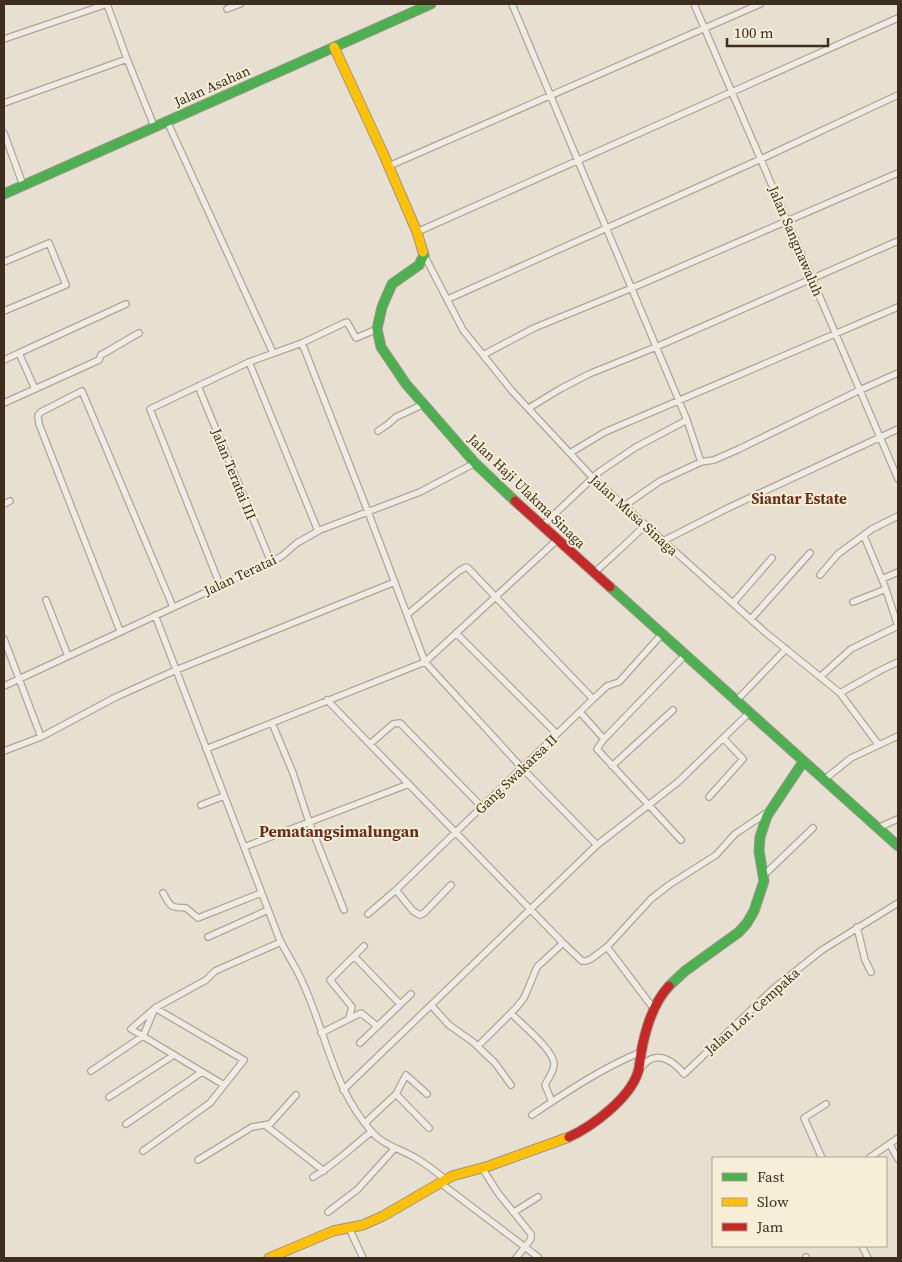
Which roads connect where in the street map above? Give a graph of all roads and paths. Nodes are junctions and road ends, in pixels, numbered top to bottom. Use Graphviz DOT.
graph roads {
  1 [pos="107,4"];
  2 [pos="240,4"];
  3 [pos="430,4"];
  4 [pos="512,4"];
  5 [pos="694,4"];
  6 [pos="760,4"];
  7 [pos="227,9"];
  8 [pos="898,18"];
  9 [pos="704,28"];
  10 [pos="4,39"];
  11 [pos="334,47"];
  12 [pos="127,59"];
  13 [pos="732,91"];
  14 [pos="551,95"];
  15 [pos="898,96"];
  16 [pos="4,103"];
  17 [pos="167,120"];
  18 [pos="154,126"];
  19 [pos="4,133"];
  20 [pos="761,159"];
  21 [pos="578,160"];
  22 [pos="389,166"];
  23 [pos="898,173"];
  24 [pos="23,185"];
  25 [pos="4,194"];
  26 [pos="787,221"];
  27 [pos="606,228"];
  28 [pos="417,232"];
  29 [pos="898,241"];
  30 [pos="424,255"];
  31 [pos="4,262"];
  32 [pos="812,279"];
  33 [pos="632,288"];
  34 [pos="448,299"];
  35 [pos="126,304"];
  36 [pos="898,307"];
  37 [pos="4,311"];
  38 [pos="377,330"];
  39 [pos="140,333"];
  40 [pos="836,334"];
  41 [pos="302,343"];
  42 [pos="656,347"];
  43 [pos="18,353"];
  44 [pos="273,353"];
  45 [pos="483,355"];
  46 [pos="4,360"];
  47 [pos="249,362"];
  48 [pos="898,374"];
  49 [pos="198,386"];
  50 [pos="35,389"];
  51 [pos="860,390"];
  52 [pos="679,402"];
  53 [pos="4,403"];
  54 [pos="424,404"];
  55 [pos="529,408"];
  56 [pos="687,420"];
  57 [pos="898,429"];
  58 [pos="378,431"];
  59 [pos="880,436"];
  60 [pos="570,453"];
  61 [pos="701,462"];
  62 [pos="475,463"];
  63 [pos="593,478"];
  64 [pos="898,479"];
  65 [pos="624,506"];
  66 [pos="368,512"];
  67 [pos="898,516"];
  68 [pos="645,525"];
  69 [pos="542,526"];
  70 [pos="318,531"];
  71 [pos="864,536"];
  72 [pos="557,540"];
  73 [pos="663,541"];
  74 [pos="810,553"];
  75 [pos="772,558"];
  76 [pos="271,562"];
  77 [pos="898,572"];
  78 [pos="594,573"];
  79 [pos="820,575"];
  80 [pos="882,580"];
  81 [pos="395,582"];
  82 [pos="220,585"];
  83 [pos="886,589"];
  84 [pos="496,596"];
  85 [pos="46,600"];
  86 [pos="852,602"];
  87 [pos="733,603"];
  88 [pos="173,607"];
  89 [pos="408,614"];
  90 [pos="155,615"];
  91 [pos="750,619"];
  92 [pos="120,632"];
  93 [pos="456,633"];
  94 [pos="662,634"];
  95 [pos="4,639"];
  96 [pos="786,649"];
  97 [pos="685,655"];
  98 [pos="68,656"];
  99 [pos="425,662"];
  100 [pos="898,662"];
  101 [pos="176,670"];
  102 [pos="820,677"];
  103 [pos="19,679"];
  104 [pos="4,686"];
  105 [pos="840,693"];
  106 [pos="593,699"];
  107 [pos="327,700"];
  108 [pos="736,701"];
  109 [pos="672,710"];
  110 [pos="580,712"];
  111 [pos="749,713"];
  112 [pos="272,723"];
  113 [pos="557,734"];
  114 [pos="898,736"];
  115 [pos="41,737"];
  116 [pos="723,738"];
  117 [pos="604,740"];
  118 [pos="370,744"];
  119 [pos="878,744"];
  120 [pos="206,749"];
  121 [pos="4,751"];
  122 [pos="803,762"];
  123 [pos="612,766"];
  124 [pos="522,768"];
  125 [pos="825,779"];
  126 [pos="409,784"];
  127 [pos="224,796"];
  128 [pos="709,798"];
  129 [pos="201,805"];
  130 [pos="648,806"];
  131 [pos="482,807"];
  132 [pos="771,810"];
  133 [pos="898,819"];
  134 [pos="310,822"];
  135 [pos="813,828"];
  136 [pos="878,828"];
  137 [pos="456,832"];
  138 [pos="681,840"];
  139 [pos="597,845"];
  140 [pos="898,846"];
  141 [pos="244,847"];
  142 [pos="764,875"];
  143 [pos="451,885"];
  144 [pos="396,890"];
  145 [pos="261,893"];
  146 [pos="163,894"];
  147 [pos="898,903"];
  148 [pos="530,909"];
  149 [pos="268,910"];
  150 [pos="344,910"];
  151 [pos="368,914"];
  152 [pos="857,927"];
  153 [pos="208,937"];
  154 [pos="281,942"];
  155 [pos="563,943"];
  156 [pos="364,946"];
  157 [pos="607,947"];
  158 [pos="354,956"];
  159 [pos="871,972"];
  160 [pos="411,994"];
  161 [pos="400,1004"];
  162 [pos="431,1005"];
  163 [pos="155,1008"];
  164 [pos="654,1008"];
  165 [pos="511,1013"];
  166 [pos="348,1018"];
  167 [pos="376,1026"];
  168 [pos="321,1033"];
  169 [pos="143,1036"];
  170 [pos="360,1043"];
  171 [pos="478,1046"];
  172 [pos="641,1052"];
  173 [pos="174,1055"];
  174 [pos="91,1071"];
  175 [pos="202,1072"];
  176 [pos="638,1072"];
  177 [pos="224,1085"];
  178 [pos="511,1086"];
  179 [pos="343,1090"];
  180 [pos="396,1094"];
  181 [pos="427,1094"];
  182 [pos="296,1096"];
  183 [pos="109,1097"];
  184 [pos="552,1102"];
  185 [pos="826,1104"];
  186 [pos="532,1115"];
  187 [pos="126,1124"];
  188 [pos="365,1124"];
  189 [pos="265,1125"];
  190 [pos="429,1128"];
  191 [pos="372,1132"];
  192 [pos="898,1138"];
  193 [pos="890,1145"];
  194 [pos="395,1148"];
  195 [pos="143,1151"];
  196 [pos="822,1157"];
  197 [pos="871,1157"];
  198 [pos="898,1159"];
  199 [pos="198,1160"];
  200 [pos="482,1168"];
  201 [pos="324,1171"];
  202 [pos="313,1178"];
  203 [pos="442,1181"];
  204 [pos="538,1197"];
  205 [pos="328,1212"];
  206 [pos="514,1212"];
  207 [pos="349,1228"];
  208 [pos="524,1247"];
  209 [pos="538,1257"];
  210 [pos="269,1258"];
  211 [pos="363,1258"];
  212 [pos="516,1258"];
  1 -- 10 [label="street"];
  1 -- 12 [label="street"];
  2 -- 7 [label="street"];
  3 -- 11 [label="main road, Jalan Asahan"];
  4 -- 14 [label="street"];
  5 -- 9 [label="street, Jalan Sangnawaluh"];
  6 -- 9 [label="street"];
  8 -- 13 [label="street"];
  9 -- 13 [label="street, Jalan Sangnawaluh"];
  9 -- 14 [label="street"];
  11 -- 17 [label="main road, Jalan Asahan"];
  11 -- 22 [label="main road"];
  12 -- 16 [label="street"];
  12 -- 18 [label="street"];
  13 -- 20 [label="street, Jalan Sangnawaluh"];
  13 -- 21 [label="street"];
  14 -- 21 [label="street"];
  14 -- 22 [label="street"];
  15 -- 20 [label="street"];
  17 -- 18 [label="main road, Jalan Asahan"];
  17 -- 44 [label="street"];
  18 -- 24 [label="main road, Jalan Asahan"];
  19 -- 24 [label="street"];
  20 -- 26 [label="street, Jalan Sangnawaluh"];
  20 -- 27 [label="street"];
  21 -- 27 [label="street"];
  21 -- 28 [label="street"];
  22 -- 28 [label="main road"];
  23 -- 26 [label="street"];
  24 -- 25 [label="main road, Jalan Asahan"];
  26 -- 32 [label="street, Jalan Sangnawaluh"];
  26 -- 33 [label="street"];
  27 -- 33 [label="street"];
  27 -- 34 [label="street"];
  28 -- 30 [label="main road"];
  29 -- 32 [label="street"];
  30 -- 34 [label="street, Jalan Musa Sinaga"];
  30 -- 38 [label="main road"];
  31 -- 37 [label="street"];
  32 -- 40 [label="street, Jalan Sangnawaluh"];
  32 -- 42 [label="street"];
  33 -- 42 [label="street"];
  33 -- 45 [label="street"];
  34 -- 45 [label="street, Jalan Musa Sinaga"];
  35 -- 43 [label="street"];
  36 -- 40 [label="street"];
  38 -- 41 [label="street"];
  38 -- 54 [label="main road, Jalan Haji Ulakma Sinaga"];
  39 -- 50 [label="street"];
  40 -- 51 [label="street, Jalan Sangnawaluh"];
  40 -- 52 [label="street"];
  41 -- 44 [label="street"];
  41 -- 66 [label="street"];
  42 -- 52 [label="street"];
  42 -- 55 [label="street"];
  43 -- 46 [label="street"];
  43 -- 50 [label="street"];
  44 -- 47 [label="street"];
  45 -- 55 [label="street, Jalan Musa Sinaga"];
  47 -- 49 [label="street"];
  47 -- 70 [label="street"];
  48 -- 51 [label="street"];
  49 -- 76 [label="street, Jalan Teratai III"];
  49 -- 82 [label="street"];
  50 -- 53 [label="street"];
  51 -- 59 [label="street, Jalan Sangnawaluh"];
  51 -- 61 [label="street"];
  52 -- 56 [label="street"];
  52 -- 60 [label="street"];
  54 -- 58 [label="street"];
  54 -- 62 [label="main road, Jalan Haji Ulakma Sinaga"];
  55 -- 60 [label="street, Jalan Musa Sinaga"];
  56 -- 61 [label="street"];
  56 -- 63 [label="street"];
  57 -- 59 [label="street"];
  59 -- 64 [label="street, Jalan Sangnawaluh"];
  59 -- 73 [label="street"];
  60 -- 63 [label="street, Jalan Musa Sinaga"];
  61 -- 65 [label="street"];
  62 -- 66 [label="street, Jalan Teratai"];
  62 -- 69 [label="main road, Jalan Haji Ulakma Sinaga"];
  63 -- 65 [label="street, Jalan Musa Sinaga"];
  63 -- 69 [label="street"];
  65 -- 68 [label="street, Jalan Musa Sinaga"];
  66 -- 70 [label="street, Jalan Teratai"];
  66 -- 81 [label="street"];
  67 -- 71 [label="street"];
  68 -- 73 [label="street, Jalan Musa Sinaga"];
  68 -- 78 [label="street"];
  69 -- 72 [label="main road, Jalan Haji Ulakma Sinaga"];
  70 -- 76 [label="street, Jalan Teratai"];
  71 -- 79 [label="street"];
  71 -- 80 [label="street"];
  72 -- 78 [label="main road, Jalan Haji Ulakma Sinaga"];
  72 -- 84 [label="street"];
  73 -- 87 [label="street, Jalan Musa Sinaga"];
  74 -- 91 [label="street"];
  75 -- 87 [label="street"];
  76 -- 82 [label="street, Jalan Teratai"];
  77 -- 80 [label="street"];
  78 -- 94 [label="main road, Jalan Haji Ulakma Sinaga"];
  80 -- 83 [label="street"];
  81 -- 89 [label="street"];
  81 -- 101 [label="street"];
  82 -- 88 [label="street, Jalan Teratai"];
  83 -- 86 [label="street"];
  83 -- 102 [label="street"];
  84 -- 89 [label="street"];
  84 -- 93 [label="street"];
  84 -- 106 [label="street"];
  85 -- 98 [label="street"];
  87 -- 91 [label="street, Jalan Musa Sinaga"];
  88 -- 90 [label="street, Jalan Teratai"];
  88 -- 92 [label="street"];
  89 -- 99 [label="street"];
  90 -- 92 [label="street, Jalan Teratai"];
  90 -- 101 [label="street"];
  91 -- 96 [label="street, Jalan Musa Sinaga"];
  92 -- 98 [label="street, Jalan Teratai"];
  93 -- 99 [label="street"];
  93 -- 113 [label="street"];
  94 -- 97 [label="main road, Jalan Haji Ulakma Sinaga"];
  94 -- 106 [label="street, Gang Swakarsa II"];
  95 -- 103 [label="street"];
  96 -- 102 [label="street, Jalan Musa Sinaga"];
  96 -- 108 [label="street"];
  97 -- 108 [label="main road, Jalan Haji Ulakma Sinaga"];
  97 -- 117 [label="street"];
  98 -- 103 [label="street, Jalan Teratai"];
  99 -- 107 [label="street"];
  99 -- 124 [label="street"];
  100 -- 105 [label="street"];
  101 -- 115 [label="street"];
  101 -- 120 [label="street"];
  102 -- 105 [label="street, Jalan Musa Sinaga"];
  103 -- 104 [label="street, Jalan Teratai"];
  103 -- 115 [label="street"];
  105 -- 119 [label="street, Jalan Musa Sinaga"];
  106 -- 110 [label="street, Gang Swakarsa II"];
  107 -- 112 [label="street"];
  107 -- 118 [label="street"];
  108 -- 111 [label="main road, Jalan Haji Ulakma Sinaga"];
  109 -- 123 [label="street"];
  110 -- 113 [label="street, Gang Swakarsa II"];
  110 -- 117 [label="street"];
  111 -- 116 [label="street"];
  111 -- 122 [label="main road, Jalan Haji Ulakma Sinaga"];
  112 -- 120 [label="street"];
  112 -- 134 [label="street"];
  113 -- 124 [label="street, Gang Swakarsa II"];
  114 -- 119 [label="street"];
  115 -- 121 [label="street"];
  116 -- 128 [label="street"];
  116 -- 130 [label="street"];
  117 -- 123 [label="street"];
  118 -- 126 [label="street"];
  118 -- 131 [label="street"];
  119 -- 125 [label="street"];
  120 -- 127 [label="street"];
  122 -- 125 [label="main road, Jalan Haji Ulakma Sinaga"];
  122 -- 132 [label="main road"];
  123 -- 130 [label="street"];
  124 -- 131 [label="street, Gang Swakarsa II"];
  124 -- 139 [label="street"];
  125 -- 136 [label="main road, Jalan Haji Ulakma Sinaga"];
  126 -- 134 [label="street"];
  126 -- 137 [label="street"];
  127 -- 129 [label="street"];
  127 -- 141 [label="street"];
  130 -- 138 [label="street"];
  130 -- 139 [label="street"];
  131 -- 137 [label="street, Gang Swakarsa II"];
  132 -- 142 [label="main road"];
  132 -- 157 [label="street"];
  133 -- 136 [label="street"];
  134 -- 141 [label="street"];
  134 -- 150 [label="street"];
  135 -- 142 [label="street"];
  136 -- 140 [label="main road, Jalan Haji Ulakma Sinaga"];
  137 -- 144 [label="street, Gang Swakarsa II"];
  137 -- 148 [label="street"];
  139 -- 148 [label="street"];
  141 -- 145 [label="street"];
  142 -- 164 [label="main road"];
  143 -- 144 [label="street"];
  144 -- 151 [label="street, Gang Swakarsa II"];
  145 -- 146 [label="street"];
  145 -- 149 [label="street"];
  147 -- 152 [label="street, Jalan Lor. Cempaka"];
  148 -- 155 [label="street"];
  148 -- 162 [label="street"];
  149 -- 153 [label="street"];
  149 -- 154 [label="street"];
  152 -- 159 [label="street"];
  152 -- 176 [label="street, Jalan Lor. Cempaka"];
  154 -- 163 [label="street"];
  154 -- 168 [label="street"];
  155 -- 157 [label="street"];
  155 -- 165 [label="street"];
  156 -- 158 [label="street"];
  157 -- 164 [label="street"];
  158 -- 161 [label="street"];
  158 -- 166 [label="street"];
  160 -- 161 [label="street"];
  161 -- 167 [label="street"];
  162 -- 171 [label="street"];
  162 -- 179 [label="street"];
  163 -- 169 [label="street"];
  163 -- 169 [label="street"];
  163 -- 177 [label="street"];
  164 -- 172 [label="main road"];
  165 -- 171 [label="street"];
  165 -- 184 [label="street"];
  166 -- 167 [label="street"];
  166 -- 168 [label="street"];
  167 -- 170 [label="street"];
  168 -- 179 [label="street"];
  169 -- 173 [label="street"];
  169 -- 174 [label="street"];
  171 -- 178 [label="street"];
  172 -- 176 [label="main road"];
  172 -- 184 [label="street"];
  173 -- 175 [label="street"];
  173 -- 183 [label="street"];
  175 -- 177 [label="street"];
  175 -- 187 [label="street"];
  176 -- 200 [label="main road"];
  177 -- 195 [label="street"];
  179 -- 188 [label="street"];
  180 -- 181 [label="street"];
  180 -- 188 [label="street"];
  180 -- 190 [label="street"];
  182 -- 189 [label="street"];
  184 -- 186 [label="street"];
  185 -- 196 [label="street"];
  188 -- 191 [label="street"];
  189 -- 199 [label="street"];
  189 -- 201 [label="street"];
  191 -- 194 [label="street"];
  191 -- 201 [label="street"];
  192 -- 193 [label="street"];
  193 -- 197 [label="street"];
  193 -- 198 [label="street"];
  194 -- 203 [label="street"];
  194 -- 205 [label="street"];
  200 -- 203 [label="main road"];
  200 -- 206 [label="street"];
  201 -- 202 [label="street"];
  203 -- 207 [label="main road"];
  203 -- 208 [label="street"];
  204 -- 206 [label="street"];
  206 -- 208 [label="street"];
  207 -- 210 [label="main road"];
  207 -- 211 [label="street"];
  208 -- 209 [label="street"];
  208 -- 212 [label="street"];
}
